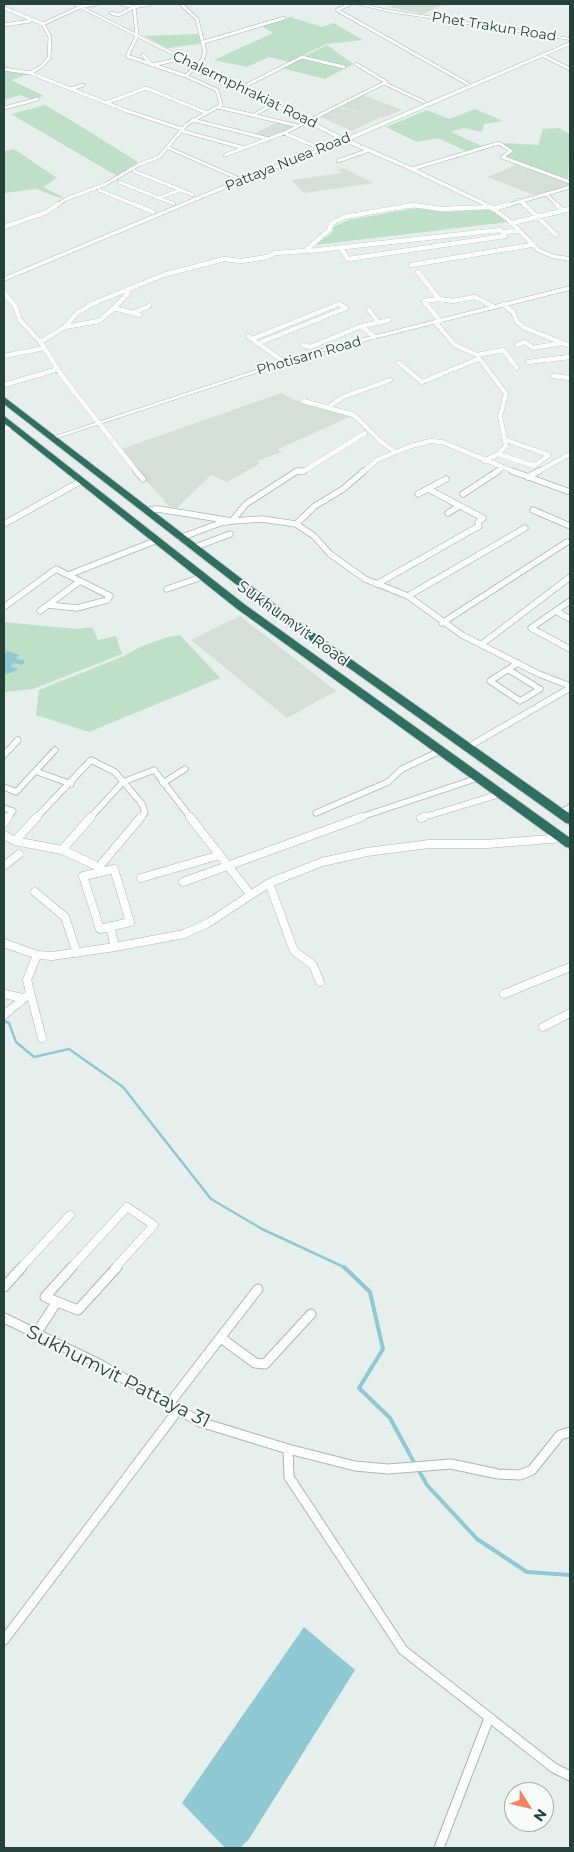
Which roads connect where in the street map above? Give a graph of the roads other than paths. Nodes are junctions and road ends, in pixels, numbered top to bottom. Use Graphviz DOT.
graph roads {
  1 [pos="74,4"];
  2 [pos="96,4"];
  3 [pos="122,4"];
  4 [pos="150,4"];
  5 [pos="190,4"];
  6 [pos="350,4"];
  7 [pos="358,4"];
  8 [pos="182,5"];
  9 [pos="80,7"];
  10 [pos="134,7"];
  11 [pos="4,8"];
  12 [pos="111,13"];
  13 [pos="284,18"];
  14 [pos="30,21"];
  15 [pos="5,24"];
  16 [pos="43,24"];
  17 [pos="137,36"];
  18 [pos="570,39"];
  19 [pos="204,42"];
  20 [pos="143,55"];
  21 [pos="542,55"];
  22 [pos="182,58"];
  23 [pos="356,64"];
  24 [pos="151,65"];
  25 [pos="196,66"];
  26 [pos="344,67"];
  27 [pos="4,69"];
  28 [pos="570,69"];
  29 [pos="30,73"];
  30 [pos="186,76"];
  31 [pos="385,82"];
  32 [pos="83,84"];
  33 [pos="468,84"];
  34 [pos="241,88"];
  35 [pos="71,89"];
  36 [pos="38,99"];
  37 [pos="424,102"];
  38 [pos="106,103"];
  39 [pos="273,104"];
  40 [pos="4,108"];
  41 [pos="218,108"];
  42 [pos="207,113"];
  43 [pos="254,115"];
  44 [pos="193,120"];
  45 [pos="308,121"];
  46 [pos="299,126"];
  47 [pos="182,130"];
  48 [pos="284,133"];
  49 [pos="269,139"];
  50 [pos="343,139"];
  51 [pos="317,147"];
  52 [pos="169,148"];
  53 [pos="244,148"];
  54 [pos="369,150"];
  55 [pos="225,156"];
  56 [pos="338,161"];
  57 [pos="412,169"];
  58 [pos="134,171"];
  59 [pos="237,178"];
  60 [pos="119,182"];
  61 [pos="570,182"];
  62 [pos="570,187"];
  63 [pos="99,190"];
  64 [pos="180,190"];
  65 [pos="546,194"];
  66 [pos="193,195"];
  67 [pos="159,198"];
  68 [pos="519,200"];
  69 [pos="174,204"];
  70 [pos="492,208"];
  71 [pos="570,209"];
  72 [pos="563,211"];
  73 [pos="153,212"];
  74 [pos="538,217"];
  75 [pos="512,223"];
  76 [pos="4,226"];
  77 [pos="518,231"];
  78 [pos="502,232"];
  79 [pos="556,235"];
  80 [pos="531,245"];
  81 [pos="340,248"];
  82 [pos="310,251"];
  83 [pos="570,259"];
  84 [pos="411,265"];
  85 [pos="418,272"];
  86 [pos="4,274"];
  87 [pos="4,279"];
  88 [pos="570,288"];
  89 [pos="133,289"];
  90 [pos="4,292"];
  91 [pos="439,299"];
  92 [pos="503,304"];
  93 [pos="148,306"];
  94 [pos="494,307"];
  95 [pos="114,308"];
  96 [pos="369,310"];
  97 [pos="133,313"];
  98 [pos="140,315"];
  99 [pos="389,320"];
  100 [pos="437,321"];
  101 [pos="379,322"];
  102 [pos="362,326"];
  103 [pos="65,327"];
  104 [pos="374,337"];
  105 [pos="40,342"];
  106 [pos="259,343"];
  107 [pos="562,343"];
  108 [pos="303,345"];
  109 [pos="517,345"];
  110 [pos="570,346"];
  111 [pos="44,348"];
  112 [pos="4,356"];
  113 [pos="478,357"];
  114 [pos="570,357"];
  115 [pos="284,362"];
  116 [pos="528,362"];
  117 [pos="399,363"];
  118 [pos="517,368"];
  119 [pos="58,369"];
  120 [pos="553,376"];
  121 [pos="570,378"];
  122 [pos="390,380"];
  123 [pos="4,385"];
  124 [pos="4,400"];
  125 [pos="303,401"];
  126 [pos="327,408"];
  127 [pos="4,419"];
  128 [pos="97,423"];
  129 [pos="13,426"];
  130 [pos="4,429"];
  131 [pos="365,433"];
  132 [pos="52,438"];
  133 [pos="506,440"];
  134 [pos="394,451"];
  135 [pos="498,454"];
  136 [pos="570,454"];
  137 [pos="484,461"];
  138 [pos="502,468"];
  139 [pos="528,477"];
  140 [pos="143,479"];
  141 [pos="446,479"];
  142 [pos="81,481"];
  143 [pos="430,490"];
  144 [pos="558,492"];
  145 [pos="418,494"];
  146 [pos="463,494"];
  147 [pos="570,494"];
  148 [pos="459,506"];
  149 [pos="144,510"];
  150 [pos="532,510"];
  151 [pos="448,513"];
  152 [pos="232,520"];
  153 [pos="4,524"];
  154 [pos="296,524"];
  155 [pos="570,526"];
  156 [pos="525,528"];
  157 [pos="230,534"];
  158 [pos="180,538"];
  159 [pos="155,541"];
  160 [pos="567,542"];
  161 [pos="193,548"];
  162 [pos="68,574"];
  163 [pos="202,577"];
  164 [pos="570,577"];
  165 [pos="80,581"];
  166 [pos="377,584"];
  167 [pos="167,589"];
  168 [pos="408,596"];
  169 [pos="570,601"];
  170 [pos="48,604"];
  171 [pos="4,607"];
  172 [pos="40,611"];
  173 [pos="556,611"];
  174 [pos="570,619"];
  175 [pos="442,623"];
  176 [pos="318,642"];
  177 [pos="482,644"];
  178 [pos="570,649"];
  179 [pos="300,650"];
  180 [pos="339,656"];
  181 [pos="518,663"];
  182 [pos="322,666"];
  183 [pos="509,670"];
  184 [pos="570,687"];
  185 [pos="18,740"];
  186 [pos="468,747"];
  187 [pos="55,750"];
  188 [pos="440,750"];
  189 [pos="4,755"];
  190 [pos="185,769"];
  191 [pos="35,772"];
  192 [pos="478,778"];
  193 [pos="122,782"];
  194 [pos="163,783"];
  195 [pos="71,784"];
  196 [pos="4,787"];
  197 [pos="500,794"];
  198 [pos="4,808"];
  199 [pos="565,810"];
  200 [pos="316,813"];
  201 [pos="421,818"];
  202 [pos="570,820"];
  203 [pos="4,823"];
  204 [pos="4,835"];
  205 [pos="16,841"];
  206 [pos="566,841"];
  207 [pos="62,850"];
  208 [pos="20,854"];
  209 [pos="220,855"];
  210 [pos="4,866"];
  211 [pos="228,866"];
  212 [pos="141,878"];
  213 [pos="183,882"];
  214 [pos="269,883"];
  215 [pos="36,892"];
  216 [pos="250,894"];
  217 [pos="110,927"];
  218 [pos="4,943"];
  219 [pos="115,947"];
  220 [pos="77,953"];
  221 [pos="38,955"];
  222 [pos="570,967"];
  223 [pos="320,982"];
  224 [pos="4,994"];
  225 [pos="504,994"];
  226 [pos="26,996"];
  227 [pos="570,1013"];
  228 [pos="4,1016"];
  229 [pos="543,1027"];
  230 [pos="42,1038"];
  231 [pos="70,1215"];
  232 [pos="4,1287"];
  233 [pos="258,1289"];
  234 [pos="56,1303"];
  235 [pos="311,1314"];
  236 [pos="4,1318"];
  237 [pos="36,1334"];
  238 [pos="221,1338"];
  239 [pos="169,1404"];
  240 [pos="178,1410"];
  241 [pos="570,1432"];
  242 [pos="288,1449"];
  243 [pos="4,1640"];
  244 [pos="489,1718"];
  245 [pos="570,1776"];
  246 [pos="440,1848"];
  1 -- 9 [label="main road, Chalermphrakiat Road"];
  2 -- 9 [label="street"];
  3 -- 10 [label="street"];
  4 -- 10 [label="street"];
  5 -- 8 [label="street"];
  6 -- 33 [label="street"];
  7 -- 18 [label="main road, Phet Trakun Road"];
  8 -- 19 [label="street"];
  9 -- 16 [label="street"];
  9 -- 17 [label="main road, Chalermphrakiat Road"];
  10 -- 12 [label="street"];
  10 -- 17 [label="street"];
  11 -- 14 [label="street"];
  13 -- 19 [label="street"];
  14 -- 15 [label="street"];
  14 -- 16 [label="street"];
  16 -- 29 [label="street"];
  17 -- 22 [label="main road, Chalermphrakiat Road"];
  17 -- 24 [label="street"];
  18 -- 21 [label="main road, Pattaya Nuea Road"];
  18 -- 33 [label="main road, Pattaya Nuea Road"];
  19 -- 25 [label="street"];
  20 -- 24 [label="street"];
  21 -- 28 [label="street"];
  21 -- 50 [label="main road, Pattaya Nuea Road"];
  22 -- 24 [label="street"];
  22 -- 25 [label="main road, Chalermphrakiat Road"];
  23 -- 31 [label="street"];
  24 -- 30 [label="street"];
  25 -- 30 [label="street"];
  25 -- 34 [label="main road, Chalermphrakiat Road"];
  26 -- 34 [label="street"];
  27 -- 29 [label="street"];
  29 -- 35 [label="street"];
  30 -- 41 [label="street"];
  31 -- 37 [label="street"];
  31 -- 45 [label="street"];
  32 -- 35 [label="street"];
  33 -- 37 [label="main road, Pattaya Nuea Road"];
  34 -- 39 [label="main road, Chalermphrakiat Road"];
  35 -- 38 [label="street"];
  36 -- 40 [label="street"];
  37 -- 50 [label="main road, Pattaya Nuea Road"];
  38 -- 42 [label="street"];
  38 -- 47 [label="street"];
  39 -- 43 [label="street"];
  39 -- 45 [label="main road, Chalermphrakiat Road"];
  41 -- 42 [label="street"];
  41 -- 43 [label="street"];
  42 -- 44 [label="street"];
  43 -- 46 [label="street"];
  44 -- 47 [label="street"];
  44 -- 49 [label="street"];
  45 -- 46 [label="street"];
  45 -- 50 [label="main road, Chalermphrakiat Road"];
  46 -- 48 [label="street"];
  47 -- 52 [label="street"];
  47 -- 53 [label="street"];
  48 -- 49 [label="street"];
  48 -- 51 [label="street"];
  49 -- 53 [label="street"];
  50 -- 51 [label="main road, Pattaya Nuea Road"];
  50 -- 54 [label="main road, Chalermphrakiat Road"];
  50 -- 87 [label="main road, Pattaya Nuea Road"];
  51 -- 59 [label="main road, Pattaya Nuea Road"];
  52 -- 59 [label="street"];
  52 -- 76 [label="street"];
  53 -- 55 [label="street"];
  54 -- 56 [label="street"];
  54 -- 57 [label="main road, Chalermphrakiat Road"];
  57 -- 61 [label="street"];
  57 -- 70 [label="main road, Chalermphrakiat Road"];
  58 -- 64 [label="street"];
  59 -- 66 [label="main road, Pattaya Nuea Road"];
  60 -- 67 [label="street"];
  62 -- 65 [label="street"];
  63 -- 73 [label="street"];
  64 -- 66 [label="street"];
  64 -- 67 [label="street"];
  65 -- 68 [label="street"];
  65 -- 72 [label="street"];
  66 -- 69 [label="main road, Pattaya Nuea Road"];
  67 -- 69 [label="street"];
  68 -- 70 [label="street"];
  68 -- 74 [label="street"];
  69 -- 73 [label="main road, Pattaya Nuea Road"];
  70 -- 75 [label="main road, Chalermphrakiat Road"];
  70 -- 89 [label="street"];
  71 -- 72 [label="street"];
  72 -- 74 [label="street"];
  73 -- 86 [label="main road, Pattaya Nuea Road"];
  74 -- 75 [label="street"];
  74 -- 79 [label="street"];
  75 -- 77 [label="main road, Chalermphrakiat Road"];
  77 -- 78 [label="street"];
  77 -- 80 [label="main road, Chalermphrakiat Road"];
  78 -- 81 [label="street"];
  78 -- 81 [label="street"];
  80 -- 83 [label="main road, Chalermphrakiat Road"];
  80 -- 84 [label="street"];
  81 -- 82 [label="street"];
  85 -- 91 [label="street"];
  88 -- 92 [label="main road, Photisarn Road"];
  89 -- 95 [label="street"];
  89 -- 103 [label="street"];
  90 -- 105 [label="street"];
  91 -- 94 [label="street"];
  91 -- 100 [label="street"];
  92 -- 94 [label="main road, Photisarn Road"];
  92 -- 107 [label="street"];
  93 -- 97 [label="street"];
  94 -- 100 [label="main road, Photisarn Road"];
  95 -- 97 [label="street"];
  95 -- 103 [label="street"];
  96 -- 101 [label="street"];
  97 -- 98 [label="street"];
  99 -- 101 [label="street"];
  100 -- 104 [label="main road, Photisarn Road"];
  100 -- 113 [label="street"];
  101 -- 102 [label="street"];
  102 -- 104 [label="street"];
  102 -- 108 [label="street"];
  103 -- 105 [label="street"];
  104 -- 115 [label="main road, Photisarn Road"];
  105 -- 111 [label="street"];
  106 -- 106 [label="street"];
  106 -- 115 [label="street"];
  107 -- 109 [label="street"];
  107 -- 110 [label="street"];
  111 -- 112 [label="street"];
  111 -- 119 [label="street"];
  113 -- 117 [label="street"];
  113 -- 118 [label="street"];
  113 -- 133 [label="street"];
  114 -- 116 [label="street"];
  115 -- 128 [label="main road, Photisarn Road"];
  119 -- 123 [label="street"];
  119 -- 128 [label="street"];
  120 -- 121 [label="street"];
  122 -- 126 [label="street"];
  124 -- 132 [label="highway, Sukhumvit Road"];
  125 -- 126 [label="street"];
  126 -- 134 [label="street"];
  127 -- 129 [label="highway, Sukhumvit Road"];
  128 -- 132 [label="main road, Photisarn Road"];
  128 -- 140 [label="street"];
  129 -- 130 [label="street"];
  129 -- 142 [label="highway, Sukhumvit Road"];
  131 -- 152 [label="street"];
  132 -- 149 [label="highway, Sukhumvit Road"];
  133 -- 135 [label="street"];
  133 -- 135 [label="street"];
  134 -- 137 [label="street"];
  134 -- 154 [label="street"];
  135 -- 137 [label="street"];
  136 -- 139 [label="street"];
  137 -- 138 [label="street"];
  138 -- 139 [label="street"];
  138 -- 146 [label="street"];
  139 -- 147 [label="street"];
  141 -- 143 [label="street"];
  142 -- 153 [label="street"];
  142 -- 159 [label="highway, Sukhumvit Road"];
  143 -- 145 [label="street"];
  143 -- 148 [label="street"];
  144 -- 147 [label="street"];
  148 -- 151 [label="street"];
  148 -- 166 [label="street"];
  149 -- 152 [label="street"];
  149 -- 158 [label="highway, Sukhumvit Road"];
  150 -- 155 [label="street"];
  152 -- 154 [label="street"];
  152 -- 158 [label="street"];
  154 -- 166 [label="street"];
  156 -- 168 [label="street"];
  157 -- 161 [label="street"];
  158 -- 161 [label="highway, Sukhumvit Road"];
  159 -- 162 [label="street"];
  159 -- 163 [label="highway, Sukhumvit Road"];
  160 -- 175 [label="street"];
  161 -- 176 [label="highway, Sukhumvit Road"];
  162 -- 165 [label="street"];
  162 -- 171 [label="street"];
  163 -- 167 [label="street"];
  163 -- 179 [label="highway, Sukhumvit Road"];
  164 -- 177 [label="street"];
  165 -- 170 [label="street"];
  165 -- 170 [label="street"];
  166 -- 168 [label="street"];
  168 -- 175 [label="street"];
  169 -- 173 [label="street"];
  170 -- 172 [label="street"];
  173 -- 174 [label="street"];
  173 -- 178 [label="street"];
  175 -- 177 [label="street"];
  176 -- 179 [label="highway"];
  176 -- 180 [label="highway, Sukhumvit Road"];
  177 -- 181 [label="street"];
  179 -- 182 [label="highway, Sukhumvit Road"];
  180 -- 182 [label="highway"];
  180 -- 186 [label="highway, Sukhumvit Road"];
  181 -- 183 [label="street"];
  181 -- 184 [label="street"];
  182 -- 188 [label="highway, Sukhumvit Road"];
  183 -- 183 [label="street"];
  184 -- 186 [label="street"];
  185 -- 189 [label="street"];
  186 -- 199 [label="highway, Sukhumvit Road"];
  187 -- 191 [label="street"];
  188 -- 192 [label="highway, Sukhumvit Road"];
  188 -- 200 [label="street"];
  190 -- 194 [label="street"];
  191 -- 195 [label="street"];
  191 -- 196 [label="street"];
  192 -- 197 [label="highway, Sukhumvit Road"];
  192 -- 211 [label="street"];
  193 -- 194 [label="street"];
  193 -- 195 [label="street"];
  193 -- 207 [label="street"];
  193 -- 207 [label="street"];
  194 -- 209 [label="street"];
  195 -- 205 [label="street"];
  197 -- 201 [label="street"];
  197 -- 206 [label="highway, Sukhumvit Road"];
  198 -- 203 [label="street"];
  199 -- 202 [label="highway, Sukhumvit Road"];
  204 -- 205 [label="street"];
  205 -- 207 [label="street"];
  206 -- 214 [label="street"];
  208 -- 210 [label="street"];
  209 -- 211 [label="street"];
  209 -- 212 [label="street"];
  211 -- 213 [label="street"];
  211 -- 216 [label="street"];
  214 -- 216 [label="street"];
  214 -- 223 [label="street"];
  215 -- 220 [label="street"];
  216 -- 219 [label="street"];
  217 -- 217 [label="street"];
  217 -- 219 [label="street"];
  218 -- 221 [label="street"];
  219 -- 220 [label="street"];
  220 -- 221 [label="street"];
  221 -- 226 [label="street"];
  222 -- 225 [label="street"];
  224 -- 226 [label="street"];
  226 -- 228 [label="street"];
  226 -- 230 [label="street"];
  227 -- 229 [label="street"];
  231 -- 232 [label="street"];
  233 -- 238 [label="street"];
  234 -- 234 [label="street"];
  234 -- 237 [label="street"];
  235 -- 238 [label="street"];
  236 -- 237 [label="street, Sukhumvit Pattaya 31"];
  237 -- 239 [label="street, Sukhumvit Pattaya 31"];
  238 -- 239 [label="street"];
  239 -- 240 [label="street, Sukhumvit Pattaya 31"];
  240 -- 242 [label="street, Sukhumvit Pattaya 31"];
  240 -- 243 [label="street"];
  241 -- 242 [label="street, Sukhumvit Pattaya 31"];
  242 -- 244 [label="street"];
  244 -- 245 [label="street"];
  244 -- 246 [label="street"];
}
